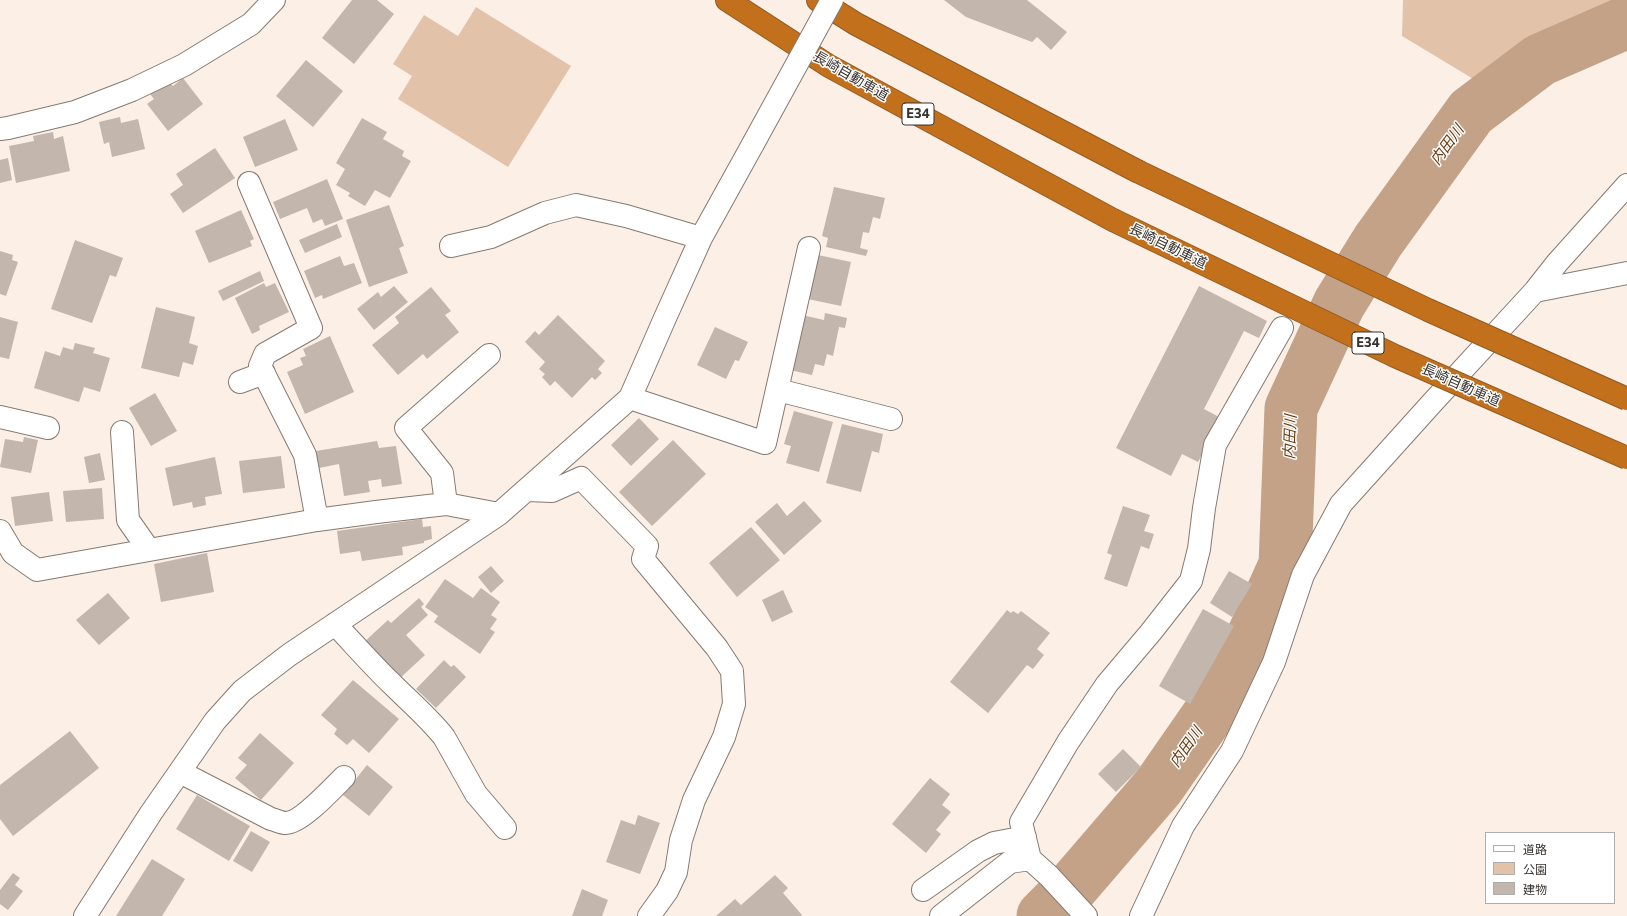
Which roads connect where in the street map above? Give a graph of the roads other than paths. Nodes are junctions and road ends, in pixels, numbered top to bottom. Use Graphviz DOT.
graph roads {
  1 [pos="274,0"];
  2 [pos="727,0"];
  3 [pos="818,0"];
  4 [pos="832,0"];
  5 [pos="0,129"];
  6 [pos="249,183"];
  7 [pos="1627,185"];
  8 [pos="701,238"];
  9 [pos="450,246"];
  10 [pos="809,248"];
  11 [pos="1627,273"];
  12 [pos="1535,291"];
  13 [pos="1282,328"];
  14 [pos="488,355"];
  15 [pos="264,374"];
  16 [pos="240,382"];
  17 [pos="778,390"];
  18 [pos="630,398"];
  19 [pos="1627,399"];
  20 [pos="0,417"];
  21 [pos="891,419"];
  22 [pos="48,428"];
  23 [pos="122,432"];
  24 [pos="1627,458"];
  25 [pos="528,490"];
  26 [pos="446,504"];
  27 [pos="499,514"];
  28 [pos="317,520"];
  29 [pos="0,531"];
  30 [pos="149,550"];
  31 [pos="335,624"];
  32 [pos="180,772"];
  33 [pos="344,777"];
  34 [pos="505,828"];
  35 [pos="1025,837"];
  36 [pos="1030,859"];
  37 [pos="923,890"];
  38 [pos="667,891"];
  39 [pos="85,916"];
  40 [pos="650,916"];
  41 [pos="666,916"];
  42 [pos="941,916"];
  43 [pos="1086,916"];
  44 [pos="1142,916"];
  1 -- 5 [label="street"];
  2 -- 24 [label="highway, 長崎自動車道 / E34, bridge"];
  3 -- 19 [label="highway, bridge"];
  4 -- 8 [label="street, bridge"];
  6 -- 15 [label="street"];
  7 -- 12 [label="street"];
  8 -- 9 [label="street"];
  8 -- 18 [label="street"];
  10 -- 17 [label="street"];
  11 -- 12 [label="street"];
  12 -- 44 [label="street"];
  13 -- 35 [label="street"];
  14 -- 26 [label="street"];
  15 -- 16 [label="street"];
  15 -- 28 [label="street"];
  17 -- 18 [label="street"];
  17 -- 21 [label="street"];
  18 -- 25 [label="street"];
  20 -- 22 [label="street"];
  23 -- 30 [label="street"];
  25 -- 27 [label="street"];
  25 -- 38 [label="street"];
  26 -- 27 [label="street"];
  26 -- 28 [label="street"];
  27 -- 31 [label="street"];
  28 -- 30 [label="street"];
  29 -- 30 [label="street"];
  31 -- 32 [label="street"];
  31 -- 34 [label="street"];
  32 -- 33 [label="street"];
  32 -- 39 [label="street"];
  35 -- 36 [label="street"];
  35 -- 37 [label="street"];
  36 -- 42 [label="street"];
  36 -- 43 [label="street"];
  38 -- 40 [label="street"];
  38 -- 41 [label="street"];
}
